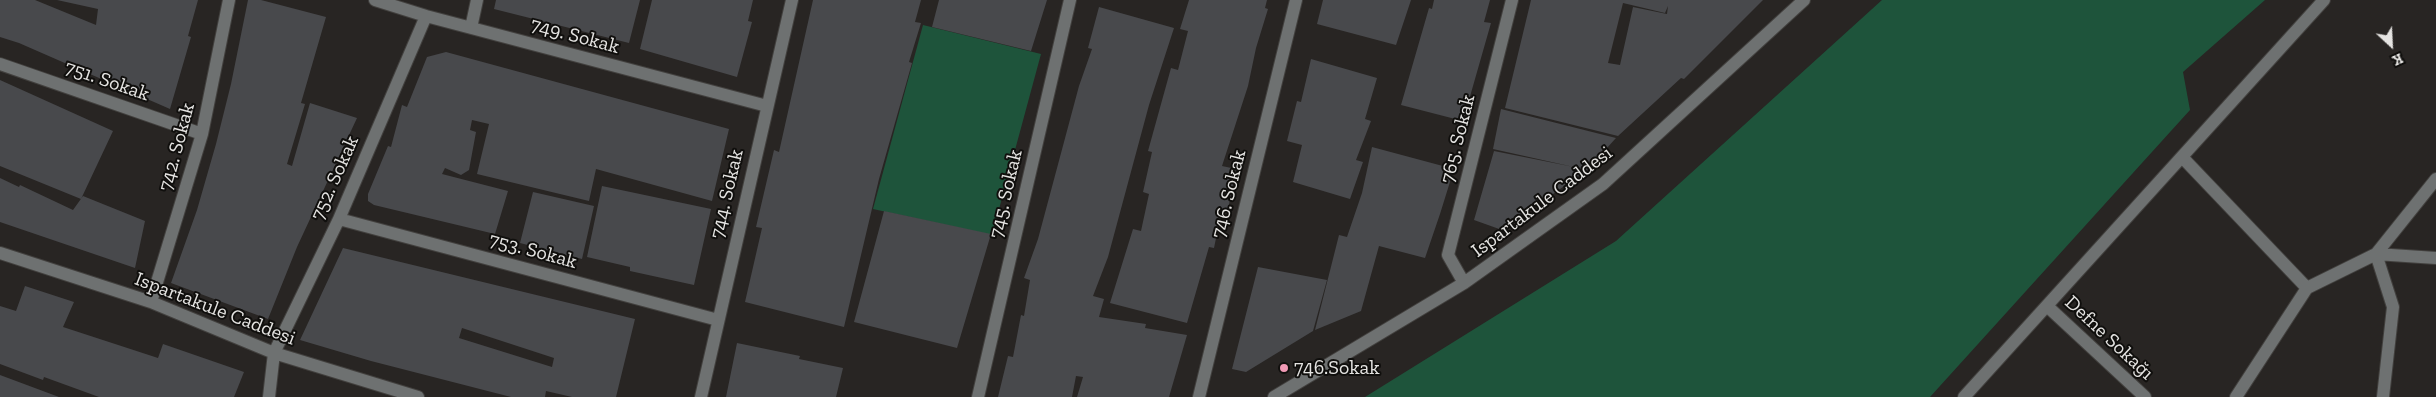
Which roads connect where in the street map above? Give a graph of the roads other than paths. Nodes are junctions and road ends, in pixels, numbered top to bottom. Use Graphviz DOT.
graph roads {
  1 [pos="229,0"];
  2 [pos="375,0"];
  3 [pos="477,0"];
  4 [pos="792,0"];
  5 [pos="1070,0"];
  6 [pos="1296,0"];
  7 [pos="1512,0"];
  8 [pos="1804,0"];
  9 [pos="2324,0"];
  10 [pos="426,16"];
  11 [pos="470,28"];
  12 [pos="0,64"];
  13 [pos="766,106"];
  14 [pos="202,134"];
  15 [pos="2182,157"];
  16 [pos="2436,179"];
  17 [pos="339,219"];
  18 [pos="0,253"];
  19 [pos="2376,254"];
  20 [pos="2436,258"];
  21 [pos="1464,283"];
  22 [pos="2306,288"];
  23 [pos="151,302"];
  24 [pos="2047,306"];
  25 [pos="718,320"];
  26 [pos="274,353"];
  27 [pos="269,397"];
  28 [pos="418,397"];
  29 [pos="701,397"];
  30 [pos="978,397"];
  31 [pos="1199,397"];
  32 [pos="1274,397"];
  33 [pos="1964,397"];
  34 [pos="2145,397"];
  35 [pos="2236,397"];
  36 [pos="2383,397"];
  1 -- 14 [label="street, 742. Sokak"];
  2 -- 10 [label="street, 749. Sokak"];
  3 -- 11 [label="street"];
  4 -- 13 [label="street, 744. Sokak"];
  5 -- 30 [label="street, 745. Sokak"];
  6 -- 31 [label="street, 746. Sokak"];
  7 -- 21 [label="street, 765. Sokak"];
  8 -- 21 [label="street, Ispartakule Caddesi"];
  9 -- 15 [label="street"];
  10 -- 11 [label="street, 749. Sokak"];
  10 -- 17 [label="street, 752. Sokak"];
  11 -- 13 [label="street, 749. Sokak"];
  12 -- 14 [label="street, 751. Sokak"];
  13 -- 25 [label="street, 744. Sokak"];
  14 -- 23 [label="street, 742. Sokak"];
  15 -- 22 [label="street"];
  15 -- 24 [label="street"];
  16 -- 19 [label="street"];
  17 -- 25 [label="street, 753. Sokak"];
  17 -- 26 [label="street, 752. Sokak"];
  18 -- 23 [label="street, Ispartakule Caddesi"];
  19 -- 20 [label="street"];
  19 -- 22 [label="street"];
  19 -- 36 [label="street"];
  21 -- 32 [label="street, Ispartakule Caddesi"];
  22 -- 35 [label="street"];
  23 -- 26 [label="street, Ispartakule Caddesi"];
  24 -- 33 [label="street"];
  24 -- 34 [label="street, Defne Sokağı"];
  25 -- 29 [label="street, 744. Sokak"];
  26 -- 27 [label="street, 752. Sokak"];
  26 -- 28 [label="street, Ispartakule Caddesi"];
}
